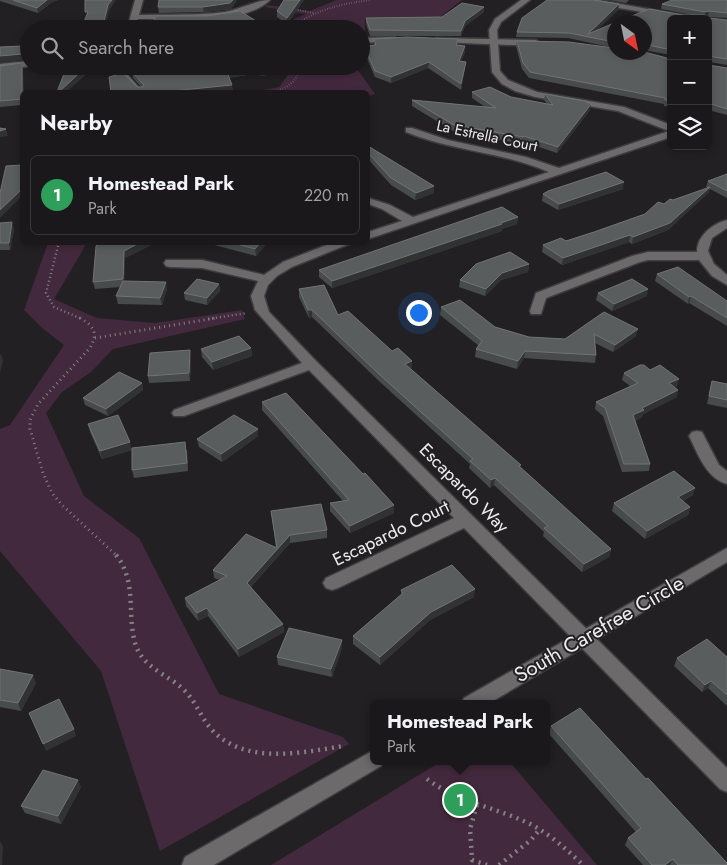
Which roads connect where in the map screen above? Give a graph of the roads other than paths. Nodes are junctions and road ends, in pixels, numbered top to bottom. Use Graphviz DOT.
graph roads {
  1 [pos="139,0"];
  2 [pos="526,0"];
  3 [pos="584,0"];
  4 [pos="655,0"];
  5 [pos="264,2"];
  6 [pos="646,10"];
  7 [pos="675,15"];
  8 [pos="134,17"];
  9 [pos="133,20"];
  10 [pos="400,39"];
  11 [pos="426,40"];
  12 [pos="370,41"];
  13 [pos="493,41"];
  14 [pos="549,43"];
  15 [pos="20,65"];
  16 [pos="0,67"];
  17 [pos="127,75"];
  18 [pos="139,90"];
  19 [pos="667,127"];
  20 [pos="409,130"];
  21 [pos="667,135"];
  22 [pos="559,172"];
  23 [pos="370,202"];
  24 [pos="410,221"];
  25 [pos="727,223"];
  26 [pos="370,235"];
  27 [pos="339,245"];
  28 [pos="703,256"];
  29 [pos="170,263"];
  30 [pos="268,280"];
  31 [pos="727,281"];
  32 [pos="536,311"];
  33 [pos="311,364"];
  34 [pos="179,413"];
  35 [pos="697,436"];
  36 [pos="727,479"];
  37 [pos="467,519"];
  38 [pos="727,554"];
  39 [pos="332,583"];
  40 [pos="585,638"];
  41 [pos="478,700"];
  42 [pos="370,761"];
  43 [pos="727,782"];
  44 [pos="193,865"];
  1 -- 8 [label="street"];
  2 -- 13 [label="street"];
  3 -- 6 [label="street"];
  4 -- 6 [label="street"];
  5 -- 8 [label="street"];
  6 -- 7 [label="street"];
  8 -- 9 [label="street"];
  10 -- 12 [label="street"];
  11 -- 13 [label="street"];
  13 -- 14 [label="street"];
  13 -- 19 [label="street"];
  15 -- 16 [label="street"];
  17 -- 18 [label="lane"];
  20 -- 22 [label="street, La Estrella Court"];
  21 -- 22 [label="street"];
  22 -- 24 [label="street"];
  23 -- 24 [label="street"];
  24 -- 26 [label="street"];
  25 -- 28 [label="street"];
  27 -- 30 [label="street"];
  28 -- 31 [label="street"];
  28 -- 32 [label="street"];
  29 -- 30 [label="street"];
  30 -- 33 [label="street, Escapardo Way"];
  33 -- 34 [label="street"];
  33 -- 37 [label="street, Escapardo Way"];
  35 -- 36 [label="street"];
  37 -- 39 [label="street, Escapardo Court"];
  37 -- 40 [label="street, Escapardo Way"];
  38 -- 40 [label="street, South Carefree Circle"];
  40 -- 41 [label="street, South Carefree Circle"];
  40 -- 43 [label="street, Escapardo Way"];
  42 -- 44 [label="street"];
}
